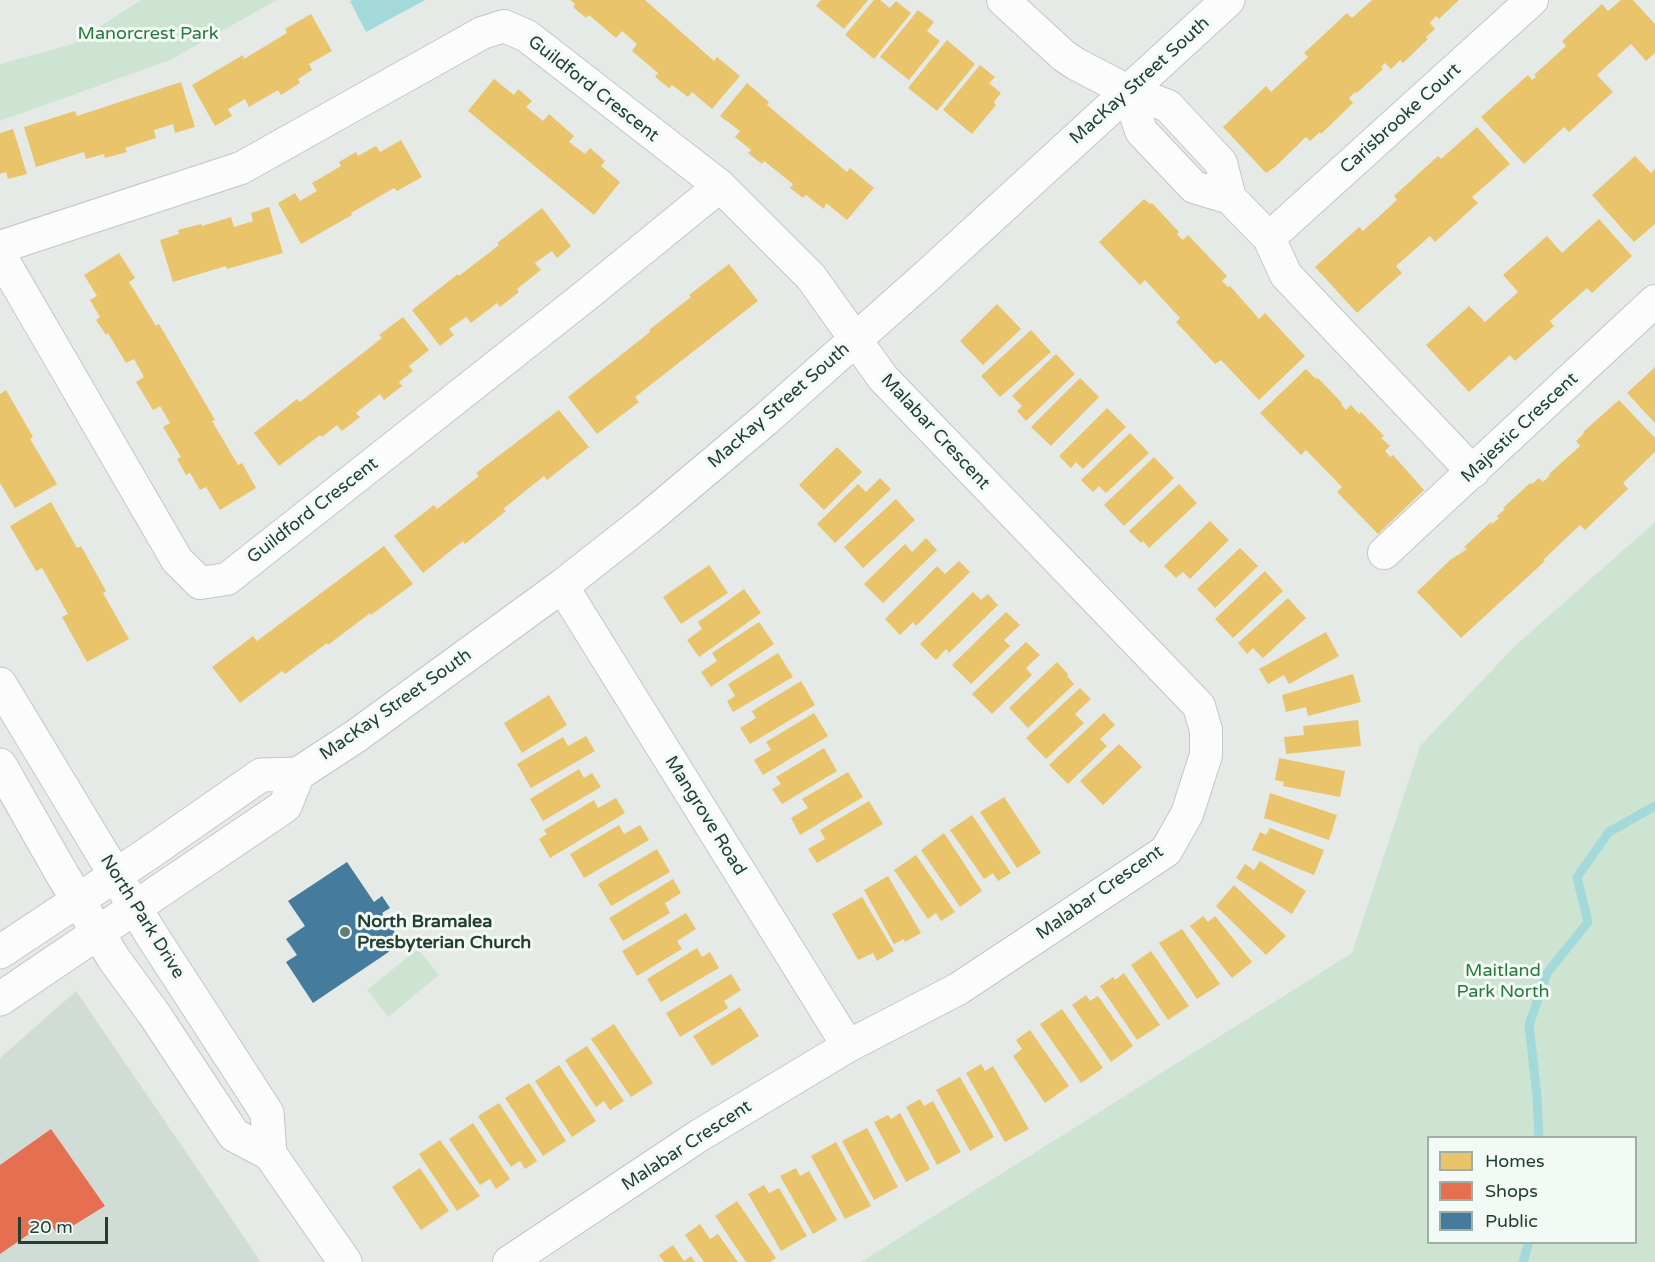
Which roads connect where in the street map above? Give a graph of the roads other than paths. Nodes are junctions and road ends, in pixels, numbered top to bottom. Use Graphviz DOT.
graph roads {
  1 [pos="1003,0"];
  2 [pos="1228,0"];
  3 [pos="1532,0"];
  4 [pos="1128,91"];
  5 [pos="720,186"];
  6 [pos="1269,238"];
  7 [pos="0,247"];
  8 [pos="0,255"];
  9 [pos="1655,301"];
  10 [pos="855,340"];
  11 [pos="1473,472"];
  12 [pos="1384,553"];
  13 [pos="562,586"];
  14 [pos="0,684"];
  15 [pos="0,765"];
  16 [pos="298,774"];
  17 [pos="116,875"];
  18 [pos="78,900"];
  19 [pos="135,908"];
  20 [pos="99,933"];
  21 [pos="0,952"];
  22 [pos="0,999"];
  23 [pos="848,1046"];
  24 [pos="270,1154"];
  25 [pos="345,1262"];
  26 [pos="509,1262"];
  1 -- 4 [label="street"];
  2 -- 4 [label="street, MacKay Street South"];
  3 -- 6 [label="street, Carisbrooke Court"];
  4 -- 6 [label="street"];
  4 -- 10 [label="street, MacKay Street South"];
  5 -- 7 [label="street, Guildford Crescent"];
  5 -- 8 [label="street, Guildford Crescent"];
  5 -- 10 [label="street, Guildford Crescent"];
  6 -- 11 [label="street"];
  9 -- 11 [label="street, Majestic Crescent"];
  10 -- 13 [label="street, MacKay Street South"];
  10 -- 23 [label="street, Malabar Crescent"];
  11 -- 12 [label="street, Majestic Crescent"];
  13 -- 16 [label="street, MacKay Street South"];
  13 -- 23 [label="street, Mangrove Road"];
  14 -- 17 [label="street, North Park Drive"];
  15 -- 18 [label="street"];
  16 -- 17 [label="street"];
  16 -- 19 [label="street"];
  17 -- 18 [label="street"];
  17 -- 19 [label="street, North Park Drive"];
  18 -- 20 [label="street"];
  18 -- 21 [label="street"];
  19 -- 20 [label="street"];
  19 -- 24 [label="street, North Park Drive"];
  20 -- 22 [label="street"];
  20 -- 24 [label="street"];
  23 -- 26 [label="street, Malabar Crescent"];
  24 -- 25 [label="street"];
}
